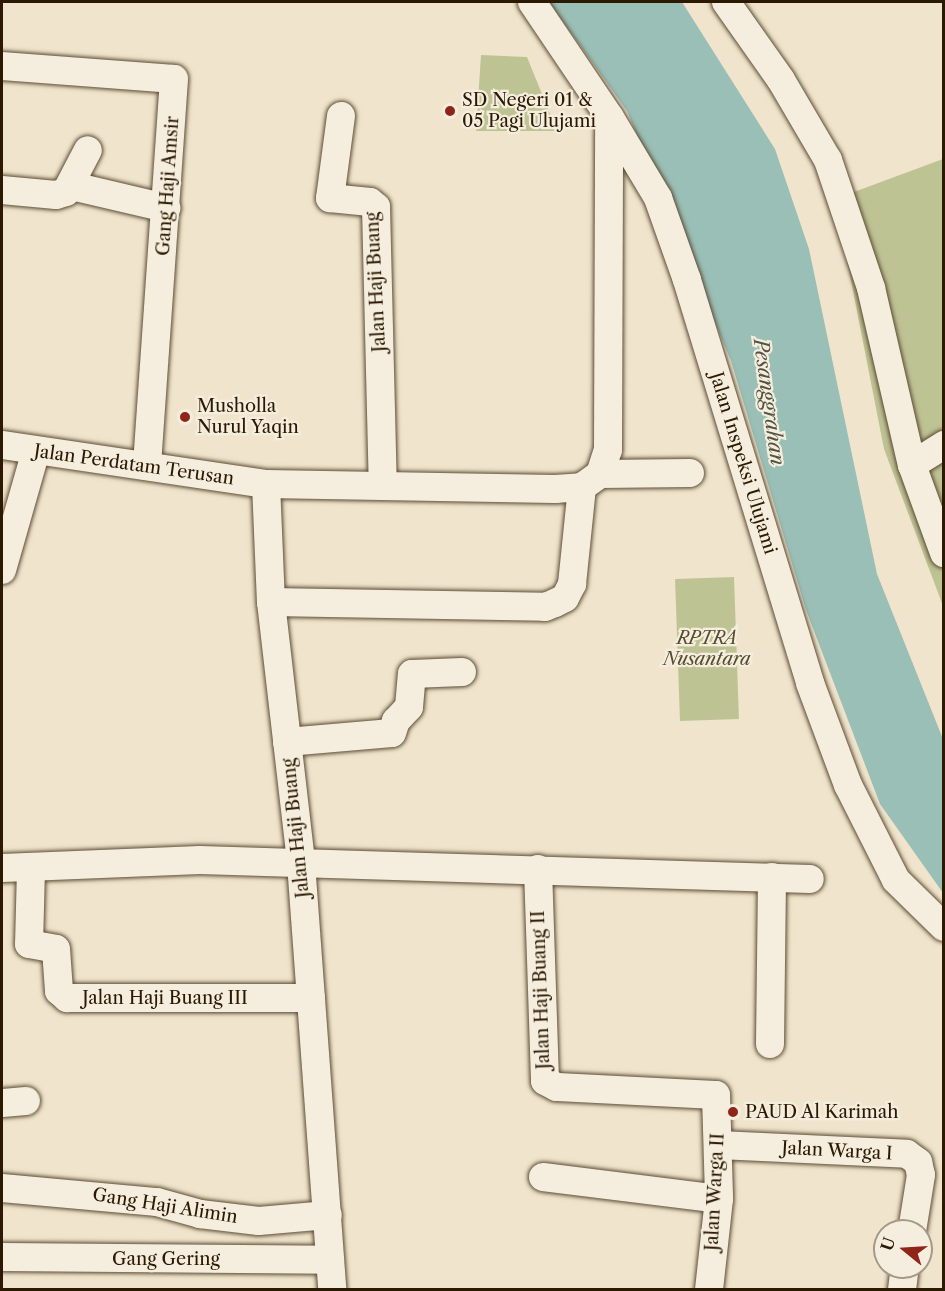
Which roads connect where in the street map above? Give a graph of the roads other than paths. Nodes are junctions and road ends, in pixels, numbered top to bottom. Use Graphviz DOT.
graph roads {
  1 [pos="532,2"];
  2 [pos="726,2"];
  3 [pos="2,66"];
  4 [pos="341,116"];
  5 [pos="609,116"];
  6 [pos="88,150"];
  7 [pos="72,186"];
  8 [pos="2,190"];
  9 [pos="166,208"];
  10 [pos="2,445"];
  11 [pos="944,445"];
  12 [pos="36,451"];
  13 [pos="912,465"];
  14 [pos="147,466"];
  15 [pos="690,473"];
  16 [pos="591,481"];
  17 [pos="266,484"];
  18 [pos="383,486"];
  19 [pos="944,553"];
  20 [pos="2,570"];
  21 [pos="272,602"];
  22 [pos="462,672"];
  23 [pos="287,742"];
  24 [pos="301,863"];
  25 [pos="2,868"];
  26 [pos="31,869"];
  27 [pos="538,869"];
  28 [pos="772,877"];
  29 [pos="810,879"];
  30 [pos="944,927"];
  31 [pos="311,998"];
  32 [pos="770,1044"];
  33 [pos="716,1095"];
  34 [pos="719,1145"];
  35 [pos="543,1177"];
  36 [pos="2,1188"];
  37 [pos="719,1199"];
  38 [pos="328,1215"];
  39 [pos="914,1219"];
  40 [pos="2,1257"];
  41 [pos="330,1260"];
  42 [pos="332,1290"];
  43 [pos="709,1290"];
  1 -- 5 [label="street, Jalan Inspeksi Ulujami"];
  2 -- 13 [label="street"];
  3 -- 9 [label="street, Gang Haji Amsir"];
  4 -- 18 [label="street, Jalan Haji Buang"];
  5 -- 16 [label="street"];
  5 -- 30 [label="street, Jalan Inspeksi Ulujami"];
  6 -- 7 [label="street"];
  7 -- 8 [label="street"];
  7 -- 9 [label="street"];
  9 -- 14 [label="street, Gang Haji Amsir"];
  10 -- 12 [label="street, Jalan Perdatam Terusan"];
  11 -- 13 [label="street"];
  12 -- 14 [label="street, Jalan Perdatam Terusan"];
  12 -- 20 [label="street"];
  13 -- 19 [label="street"];
  14 -- 17 [label="street, Jalan Perdatam Terusan"];
  15 -- 16 [label="street"];
  16 -- 18 [label="street"];
  16 -- 21 [label="street"];
  17 -- 18 [label="street"];
  17 -- 21 [label="street, Jalan Haji Buang"];
  21 -- 23 [label="street, Jalan Haji Buang"];
  22 -- 23 [label="street"];
  23 -- 24 [label="street, Jalan Haji Buang"];
  24 -- 26 [label="street"];
  24 -- 27 [label="street"];
  24 -- 31 [label="street, Jalan Haji Buang"];
  25 -- 26 [label="street"];
  26 -- 31 [label="street, Jalan Haji Buang III"];
  27 -- 28 [label="street"];
  27 -- 33 [label="street, Jalan Haji Buang II"];
  28 -- 29 [label="street"];
  28 -- 32 [label="street"];
  31 -- 38 [label="street, Jalan Haji Buang"];
  33 -- 34 [label="street, Jalan Warga II"];
  34 -- 37 [label="street, Jalan Warga II"];
  34 -- 39 [label="street, Jalan Warga I"];
  35 -- 37 [label="street"];
  36 -- 38 [label="street, Gang Haji Alimin"];
  37 -- 43 [label="street, Jalan Warga II"];
  38 -- 41 [label="street, Jalan Haji Buang"];
  40 -- 41 [label="street, Gang Gering"];
  41 -- 42 [label="street, Jalan Haji Buang"];
}
